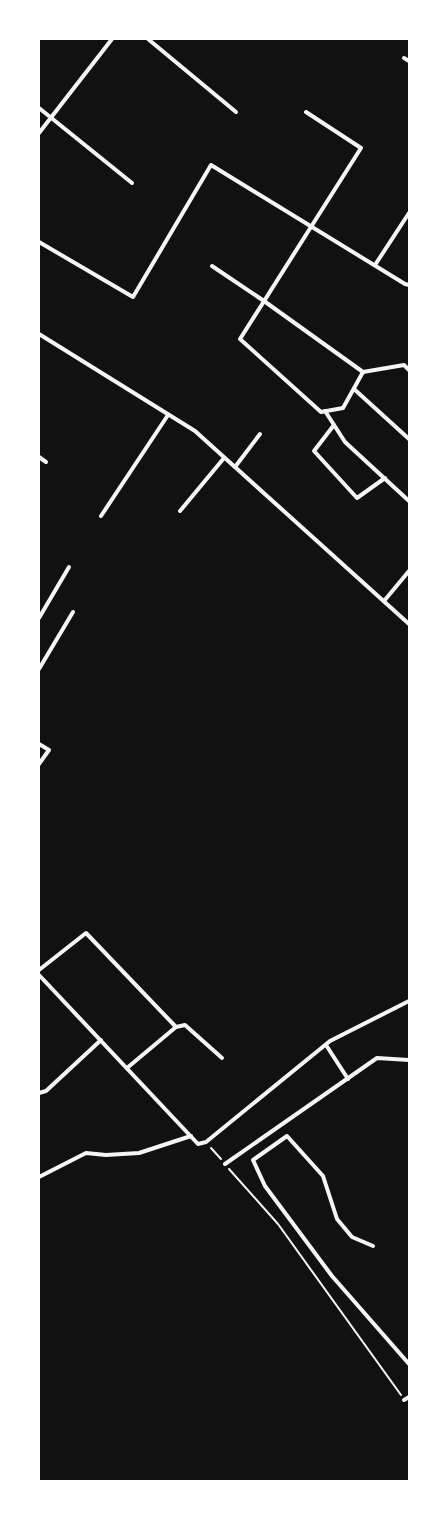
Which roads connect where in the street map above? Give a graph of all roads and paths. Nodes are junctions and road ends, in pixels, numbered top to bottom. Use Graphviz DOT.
graph roads {
  1 [pos="112,39"];
  2 [pos="148,39"];
  3 [pos="404,58"];
  4 [pos="409,61"];
  5 [pos="39,108"];
  6 [pos="236,112"];
  7 [pos="306,112"];
  8 [pos="51,118"];
  9 [pos="39,132"];
  10 [pos="132,183"];
  11 [pos="409,213"];
  12 [pos="311,226"];
  13 [pos="39,242"];
  14 [pos="375,265"];
  15 [pos="212,266"];
  16 [pos="409,284"];
  17 [pos="264,301"];
  18 [pos="39,334"];
  19 [pos="409,370"];
  20 [pos="363,372"];
  21 [pos="354,389"];
  22 [pos="325,411"];
  23 [pos="168,415"];
  24 [pos="334,425"];
  25 [pos="260,434"];
  26 [pos="409,439"];
  27 [pos="39,457"];
  28 [pos="224,458"];
  29 [pos="46,462"];
  30 [pos="235,467"];
  31 [pos="385,478"];
  32 [pos="409,501"];
  33 [pos="180,510"];
  34 [pos="101,516"];
  35 [pos="69,567"];
  36 [pos="409,571"];
  37 [pos="384,601"];
  38 [pos="73,612"];
  39 [pos="39,618"];
  40 [pos="409,624"];
  41 [pos="39,669"];
  42 [pos="39,744"];
  43 [pos="39,764"];
  44 [pos="39,970"];
  45 [pos="39,975"];
  46 [pos="409,1001"];
  47 [pos="176,1027"];
  48 [pos="101,1040"];
  49 [pos="326,1045"];
  50 [pos="222,1058"];
  51 [pos="409,1060"];
  52 [pos="127,1068"];
  53 [pos="348,1079"];
  54 [pos="39,1093"];
  55 [pos="190,1136"];
  56 [pos="206,1142"];
  57 [pos="225,1164"];
  58 [pos="39,1177"];
  59 [pos="373,1246"];
  60 [pos="409,1364"];
  61 [pos="409,1397"];
  62 [pos="404,1400"];
  1 -- 8 [label="street"];
  2 -- 6 [label="street"];
  3 -- 4 [label="street"];
  5 -- 8 [label="street"];
  7 -- 12 [label="street"];
  8 -- 9 [label="street"];
  8 -- 10 [label="street"];
  11 -- 14 [label="street"];
  12 -- 13 [label="street"];
  12 -- 14 [label="street"];
  12 -- 17 [label="street"];
  14 -- 16 [label="street"];
  15 -- 17 [label="street"];
  17 -- 20 [label="street"];
  17 -- 22 [label="street"];
  18 -- 23 [label="street"];
  19 -- 20 [label="street"];
  20 -- 21 [label="street"];
  21 -- 22 [label="street"];
  21 -- 26 [label="street"];
  22 -- 24 [label="street"];
  23 -- 28 [label="street"];
  23 -- 34 [label="street"];
  24 -- 31 [label="street"];
  24 -- 31 [label="street"];
  25 -- 30 [label="street"];
  27 -- 29 [label="street"];
  28 -- 30 [label="street"];
  28 -- 33 [label="street"];
  30 -- 37 [label="street"];
  31 -- 32 [label="street"];
  35 -- 39 [label="street"];
  36 -- 37 [label="street"];
  37 -- 40 [label="street"];
  38 -- 41 [label="street"];
  42 -- 43 [label="street"];
  44 -- 47 [label="street"];
  45 -- 48 [label="street"];
  46 -- 49 [label="street"];
  47 -- 50 [label="street"];
  47 -- 52 [label="street"];
  48 -- 52 [label="street"];
  48 -- 54 [label="street"];
  49 -- 53 [label="street"];
  49 -- 56 [label="street"];
  51 -- 53 [label="street"];
  52 -- 55 [label="street"];
  53 -- 57 [label="street"];
  55 -- 56 [label="street"];
  55 -- 58 [label="street"];
  56 -- 57 [label="path"];
  57 -- 62 [label="path"];
  59 -- 60 [label="street"];
  61 -- 62 [label="street"];
}
